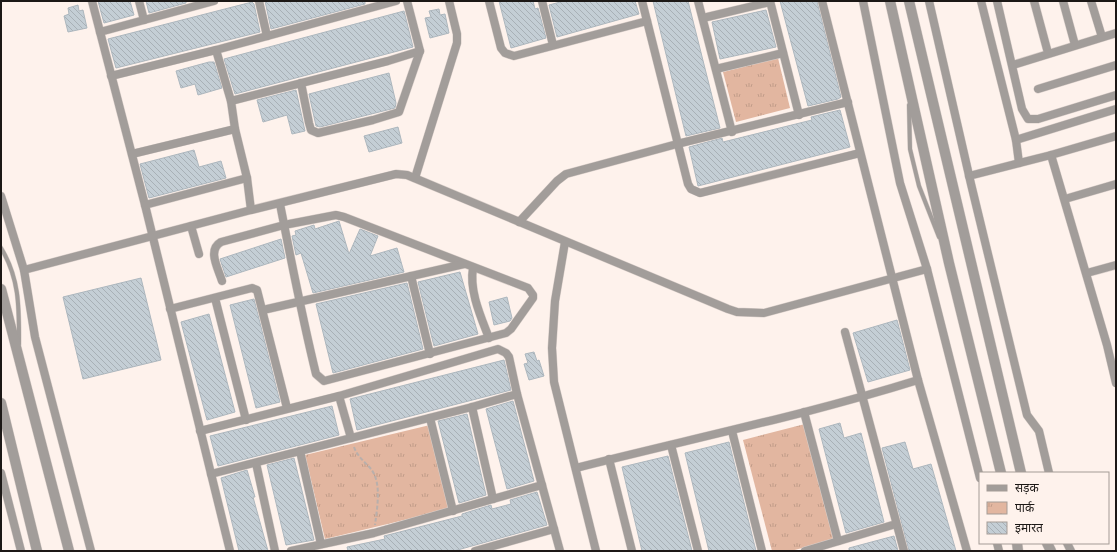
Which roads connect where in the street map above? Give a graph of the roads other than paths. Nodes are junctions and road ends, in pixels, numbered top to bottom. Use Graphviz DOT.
graph roads {
  1 [pos="92,1"];
  2 [pos="139,1"];
  3 [pos="214,1"];
  4 [pos="259,1"];
  5 [pos="396,1"];
  6 [pos="407,1"];
  7 [pos="449,1"];
  8 [pos="489,1"];
  9 [pos="543,1"];
  10 [pos="642,1"];
  11 [pos="698,1"];
  12 [pos="822,1"];
  13 [pos="863,1"];
  14 [pos="890,1"];
  15 [pos="909,1"];
  16 [pos="929,1"];
  17 [pos="981,1"];
  18 [pos="997,1"];
  19 [pos="1034,1"];
  20 [pos="1063,1"];
  21 [pos="1091,1"];
  22 [pos="770,2"];
  23 [pos="190,4"];
  24 [pos="702,18"];
  25 [pos="144,20"];
  26 [pos="647,21"];
  27 [pos="100,32"];
  28 [pos="1116,33"];
  29 [pos="267,36"];
  30 [pos="1102,37"];
  31 [pos="553,45"];
  32 [pos="1074,45"];
  33 [pos="216,50"];
  34 [pos="420,51"];
  35 [pos="783,53"];
  36 [pos="1048,53"];
  37 [pos="1013,64"];
  38 [pos="1116,65"];
  39 [pos="716,69"];
  40 [pos="112,76"];
  41 [pos="909,80"];
  42 [pos="301,83"];
  43 [pos="1038,89"];
  44 [pos="1116,95"];
  45 [pos="231,101"];
  46 [pos="848,102"];
  47 [pos="1116,109"];
  48 [pos="799,114"];
  49 [pos="235,129"];
  50 [pos="732,132"];
  51 [pos="1116,136"];
  52 [pos="1016,140"];
  53 [pos="677,144"];
  54 [pos="132,154"];
  55 [pos="860,154"];
  56 [pos="1051,155"];
  57 [pos="1019,163"];
  58 [pos="969,176"];
  59 [pos="247,178"];
  60 [pos="415,178"];
  61 [pos="1116,184"];
  62 [pos="1,196"];
  63 [pos="1065,199"];
  64 [pos="280,204"];
  65 [pos="145,205"];
  66 [pos="251,210"];
  67 [pos="519,222"];
  68 [pos="284,225"];
  69 [pos="190,226"];
  70 [pos="152,236"];
  71 [pos="565,242"];
  72 [pos="1,248"];
  73 [pos="199,254"];
  74 [pos="949,263"];
  75 [pos="464,264"];
  76 [pos="1116,264"];
  77 [pos="473,268"];
  78 [pos="927,269"];
  79 [pos="24,270"];
  80 [pos="1087,273"];
  81 [pos="411,276"];
  82 [pos="892,279"];
  83 [pos="222,281"];
  84 [pos="1,289"];
  85 [pos="216,298"];
  86 [pos="300,303"];
  87 [pos="170,309"];
  88 [pos="263,310"];
  89 [pos="845,332"];
  90 [pos="489,338"];
  91 [pos="1116,343"];
  92 [pos="1107,346"];
  93 [pos="430,354"];
  94 [pos="20,362"];
  95 [pos="918,380"];
  96 [pos="1116,383"];
  97 [pos="517,394"];
  98 [pos="339,396"];
  99 [pos="862,398"];
  100 [pos="1,403"];
  101 [pos="472,407"];
  102 [pos="287,408"];
  103 [pos="804,412"];
  104 [pos="430,418"];
  105 [pos="246,420"];
  106 [pos="200,431"];
  107 [pos="732,431"];
  108 [pos="351,438"];
  109 [pos="671,445"];
  110 [pos="300,451"];
  111 [pos="609,459"];
  112 [pos="256,462"];
  113 [pos="576,468"];
  114 [pos="1001,472"];
  115 [pos="1021,472"];
  116 [pos="1049,472"];
  117 [pos="1,473"];
  118 [pos="211,474"];
  119 [pos="979,474"];
  120 [pos="542,485"];
  121 [pos="493,498"];
  122 [pos="453,512"];
  123 [pos="896,524"];
  124 [pos="554,529"];
  125 [pos="838,541"];
  126 [pos="321,544"];
  127 [pos="506,547"];
  128 [pos="21,551"];
  129 [pos="37,551"];
  130 [pos="68,551"];
  131 [pos="91,551"];
  132 [pos="230,551"];
  133 [pos="276,551"];
  134 [pos="291,551"];
  135 [pos="475,551"];
  136 [pos="560,551"];
  137 [pos="596,551"];
  138 [pos="632,551"];
  139 [pos="698,551"];
  140 [pos="762,551"];
  141 [pos="805,551"];
  142 [pos="904,551"];
  143 [pos="967,551"];
  1 -- 27 [label="street"];
  2 -- 25 [label="street"];
  3 -- 23 [label="street"];
  4 -- 29 [label="street"];
  5 -- 29 [label="street"];
  6 -- 34 [label="street"];
  7 -- 60 [label="street"];
  8 -- 31 [label="street"];
  9 -- 31 [label="street"];
  10 -- 26 [label="street"];
  11 -- 24 [label="street"];
  12 -- 46 [label="street"];
  13 -- 78 [label="street"];
  14 -- 41 [label="street"];
  15 -- 115 [label="street"];
  16 -- 58 [label="street"];
  17 -- 52 [label="street"];
  18 -- 37 [label="street"];
  19 -- 36 [label="street"];
  20 -- 32 [label="street"];
  21 -- 30 [label="street"];
  22 -- 24 [label="street"];
  22 -- 35 [label="street"];
  23 -- 25 [label="street"];
  24 -- 39 [label="street"];
  25 -- 27 [label="street"];
  26 -- 31 [label="street"];
  26 -- 53 [label="street"];
  27 -- 40 [label="street"];
  28 -- 30 [label="street"];
  29 -- 33 [label="street"];
  30 -- 32 [label="street"];
  32 -- 36 [label="street"];
  33 -- 40 [label="street"];
  33 -- 45 [label="street"];
  34 -- 42 [label="street"];
  34 -- 42 [label="street"];
  35 -- 39 [label="street"];
  35 -- 48 [label="street"];
  36 -- 37 [label="street"];
  37 -- 44 [label="street"];
  38 -- 43 [label="street"];
  39 -- 50 [label="street"];
  40 -- 54 [label="street"];
  41 -- 74 [label="street"];
  41 -- 74 [label="lane"];
  42 -- 45 [label="street"];
  45 -- 49 [label="street"];
  46 -- 48 [label="street"];
  46 -- 55 [label="street"];
  47 -- 52 [label="street"];
  48 -- 50 [label="street"];
  49 -- 54 [label="street"];
  49 -- 59 [label="street"];
  50 -- 53 [label="street"];
  51 -- 56 [label="street"];
  52 -- 57 [label="street"];
  53 -- 55 [label="street"];
  53 -- 67 [label="street"];
  54 -- 65 [label="street"];
  55 -- 82 [label="street"];
  56 -- 57 [label="street"];
  56 -- 63 [label="street"];
  57 -- 58 [label="street"];
  58 -- 116 [label="street"];
  59 -- 65 [label="street"];
  59 -- 66 [label="street"];
  60 -- 64 [label="street"];
  60 -- 67 [label="street"];
  61 -- 63 [label="street"];
  62 -- 79 [label="street"];
  63 -- 80 [label="street"];
  64 -- 66 [label="street"];
  64 -- 68 [label="street"];
  65 -- 70 [label="street"];
  66 -- 69 [label="street"];
  67 -- 71 [label="street"];
  68 -- 75 [label="street"];
  68 -- 83 [label="street"];
  68 -- 86 [label="street"];
  69 -- 70 [label="street"];
  69 -- 73 [label="street"];
  70 -- 79 [label="street"];
  70 -- 87 [label="street"];
  71 -- 82 [label="street"];
  71 -- 113 [label="street"];
  72 -- 94 [label="lane"];
  74 -- 114 [label="street"];
  75 -- 77 [label="street"];
  75 -- 81 [label="street"];
  76 -- 80 [label="street"];
  77 -- 90 [label="street"];
  77 -- 90 [label="street"];
  78 -- 82 [label="street"];
  78 -- 119 [label="street"];
  79 -- 131 [label="street"];
  80 -- 92 [label="street"];
  81 -- 86 [label="street"];
  81 -- 93 [label="street"];
  82 -- 95 [label="street"];
  84 -- 94 [label="street"];
  85 -- 87 [label="street"];
  85 -- 88 [label="street"];
  85 -- 105 [label="street"];
  86 -- 88 [label="street"];
  86 -- 93 [label="street"];
  87 -- 106 [label="street"];
  88 -- 102 [label="street"];
  89 -- 99 [label="street"];
  90 -- 93 [label="street"];
  91 -- 92 [label="street"];
  92 -- 96 [label="street"];
  94 -- 130 [label="street"];
  95 -- 99 [label="street"];
  95 -- 143 [label="street"];
  97 -- 98 [label="street"];
  97 -- 101 [label="street"];
  97 -- 120 [label="street"];
  98 -- 102 [label="street"];
  98 -- 108 [label="street"];
  99 -- 103 [label="street"];
  99 -- 123 [label="street"];
  100 -- 129 [label="street"];
  101 -- 104 [label="street"];
  101 -- 121 [label="street"];
  102 -- 105 [label="street"];
  103 -- 107 [label="street"];
  103 -- 125 [label="street"];
  104 -- 108 [label="street"];
  104 -- 122 [label="street"];
  105 -- 106 [label="street"];
  106 -- 118 [label="street"];
  107 -- 109 [label="street"];
  107 -- 140 [label="street"];
  108 -- 110 [label="street"];
  109 -- 111 [label="street"];
  109 -- 139 [label="street"];
  110 -- 112 [label="street"];
  110 -- 126 [label="street"];
  111 -- 113 [label="street"];
  111 -- 138 [label="street"];
  112 -- 118 [label="street"];
  112 -- 133 [label="street"];
  113 -- 137 [label="street"];
  117 -- 128 [label="street"];
  118 -- 132 [label="street"];
  120 -- 121 [label="street"];
  120 -- 124 [label="street"];
  121 -- 122 [label="street"];
  122 -- 126 [label="street"];
  123 -- 125 [label="street"];
  123 -- 142 [label="street"];
  124 -- 127 [label="street"];
  124 -- 136 [label="street"];
  125 -- 141 [label="street"];
  126 -- 134 [label="street"];
  127 -- 135 [label="street"];
}
